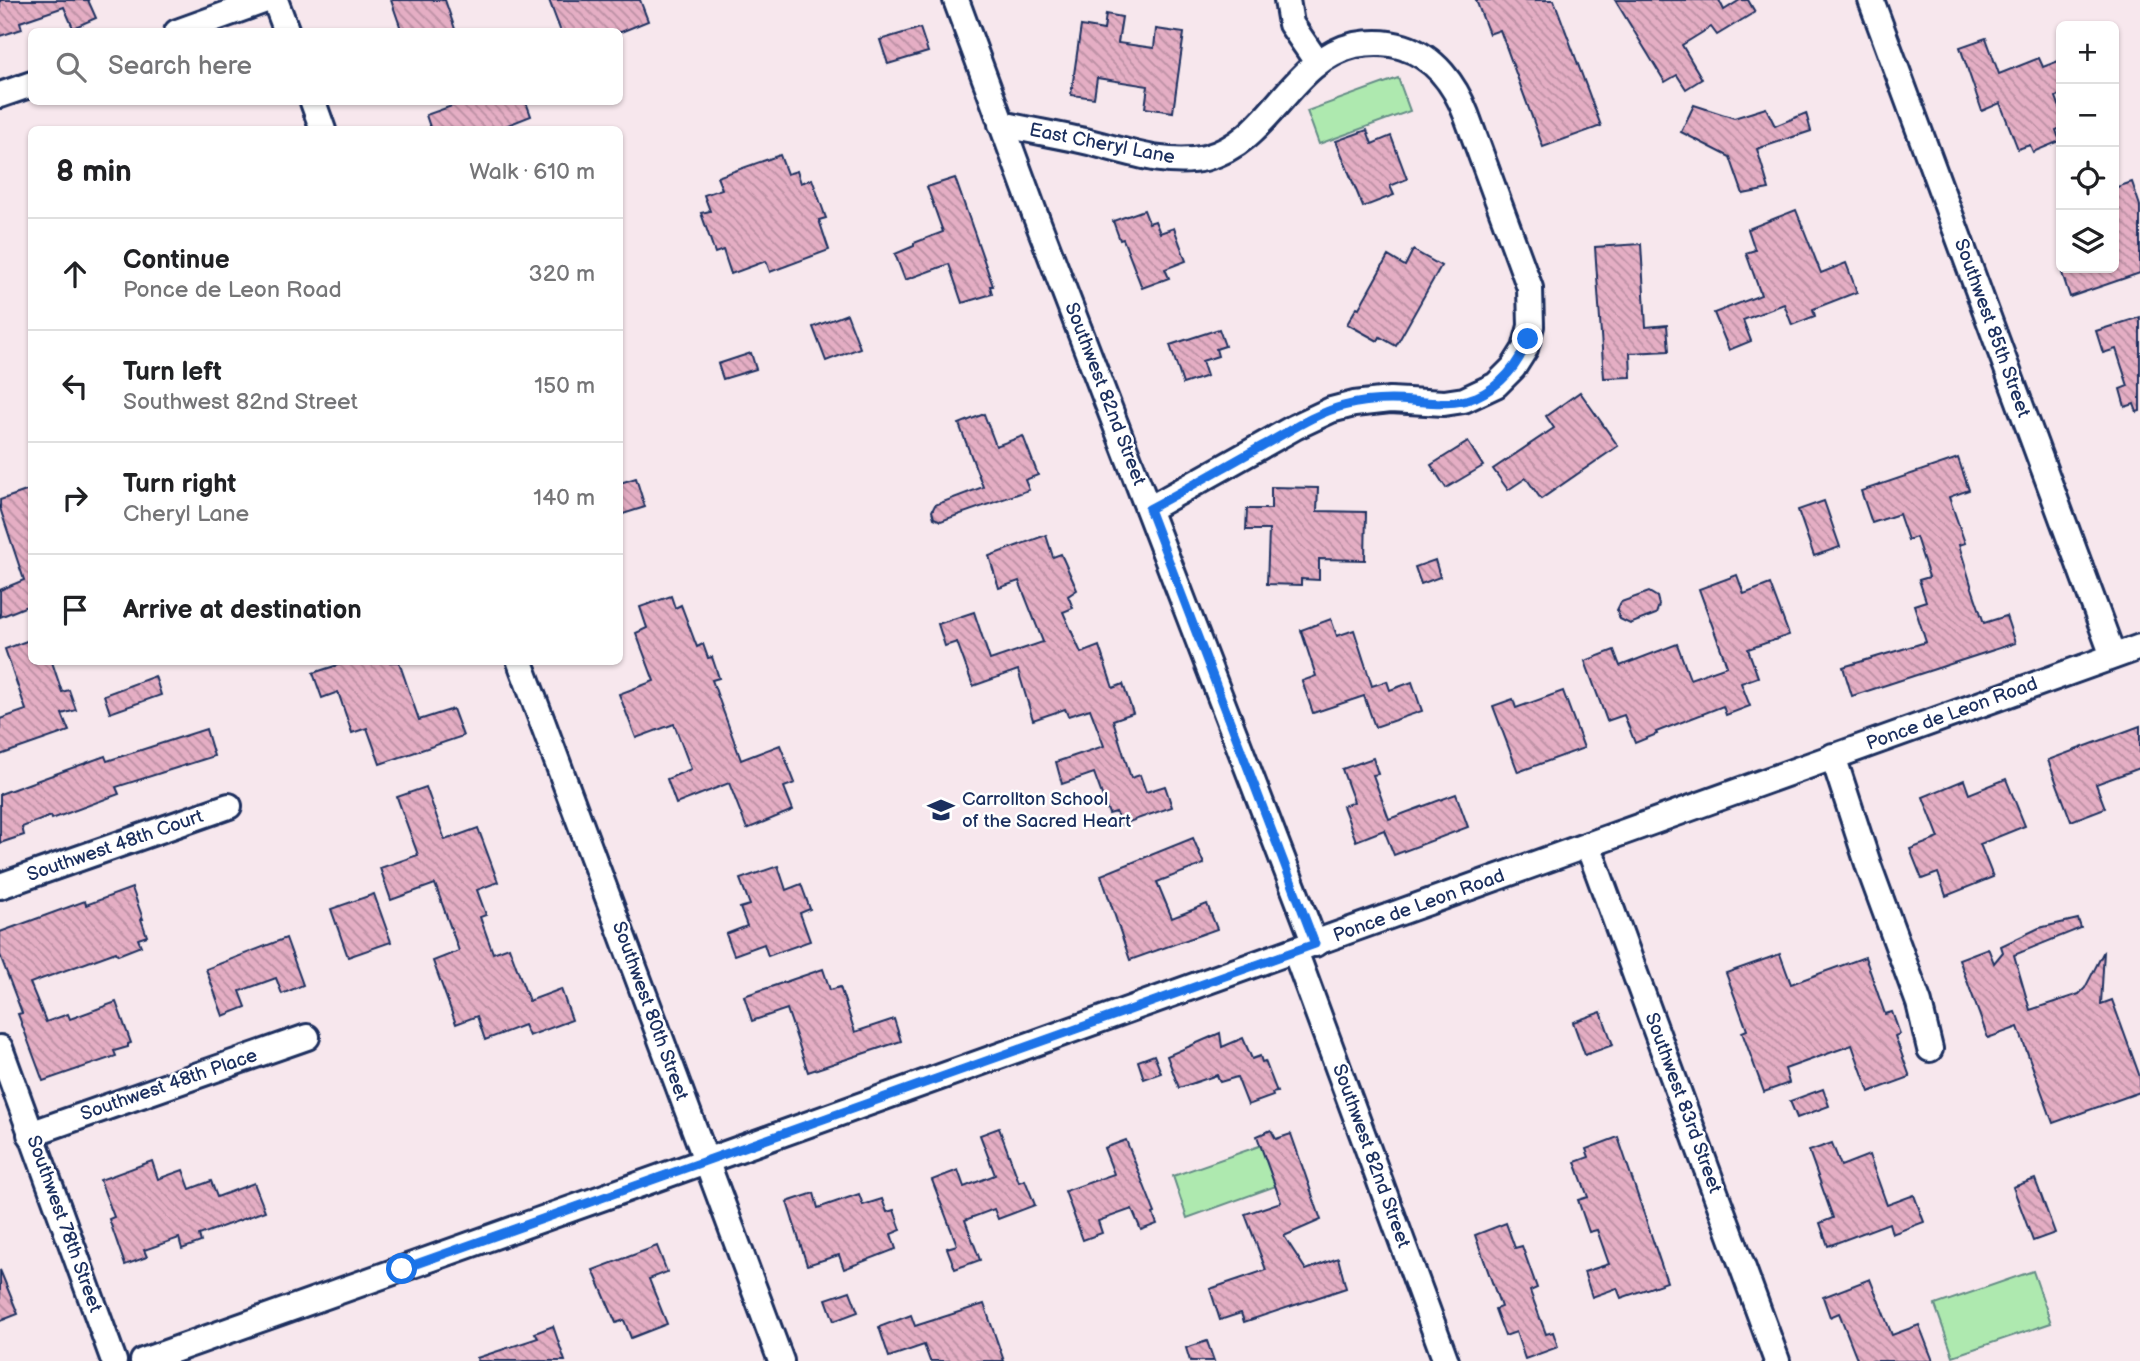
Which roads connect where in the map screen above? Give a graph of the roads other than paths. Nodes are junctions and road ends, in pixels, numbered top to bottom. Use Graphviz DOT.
graph roads {
  1 [pos="266,0"];
  2 [pos="275,0"];
  3 [pos="956,0"];
  4 [pos="1287,0"];
  5 [pos="1871,0"];
  6 [pos="188,28"];
  7 [pos="286,28"];
  8 [pos="1317,62"];
  9 [pos="28,85"];
  10 [pos="0,95"];
  11 [pos="314,105"];
  12 [pos="1001,124"];
  13 [pos="322,126"];
  14 [pos="1149,509"];
  15 [pos="2140,647"];
  16 [pos="2113,656"];
  17 [pos="521,665"];
  18 [pos="1833,756"];
  19 [pos="229,806"];
  20 [pos="1588,845"];
  21 [pos="0,886"];
  22 [pos="1305,947"];
  23 [pos="307,1037"];
  24 [pos="0,1048"];
  25 [pos="1930,1049"];
  26 [pos="30,1134"];
  27 [pos="706,1161"];
  28 [pos="114,1361"];
  29 [pos="142,1361"];
  30 [pos="780,1361"];
  31 [pos="1446,1361"];
  32 [pos="1777,1361"];
  1 -- 6 [label="street"];
  2 -- 7 [label="street"];
  3 -- 12 [label="street, Southwest 82nd Street"];
  4 -- 8 [label="street"];
  5 -- 16 [label="street, Southwest 85th Street"];
  8 -- 12 [label="street, East Cheryl Lane"];
  8 -- 14 [label="street, East Cheryl Lane"];
  9 -- 10 [label="street"];
  11 -- 13 [label="street"];
  12 -- 14 [label="street, Southwest 82nd Street"];
  14 -- 22 [label="street, Southwest 82nd Street"];
  15 -- 16 [label="street, Ponce de Leon Road"];
  16 -- 18 [label="street, Ponce de Leon Road"];
  17 -- 27 [label="street, Southwest 80th Street"];
  18 -- 20 [label="street, Ponce de Leon Road"];
  18 -- 25 [label="street"];
  19 -- 21 [label="street, Southwest 48th Court"];
  20 -- 22 [label="street, Ponce de Leon Road"];
  20 -- 32 [label="street, Southwest 83rd Street"];
  22 -- 27 [label="street, Ponce de Leon Road"];
  22 -- 31 [label="street, Southwest 82nd Street"];
  23 -- 26 [label="street, Southwest 48th Place"];
  24 -- 26 [label="street, Southwest 78th Street"];
  26 -- 28 [label="street, Southwest 78th Street"];
  27 -- 29 [label="street, Ponce de Leon Road"];
  27 -- 30 [label="street, Southwest 80th Street"];
}
